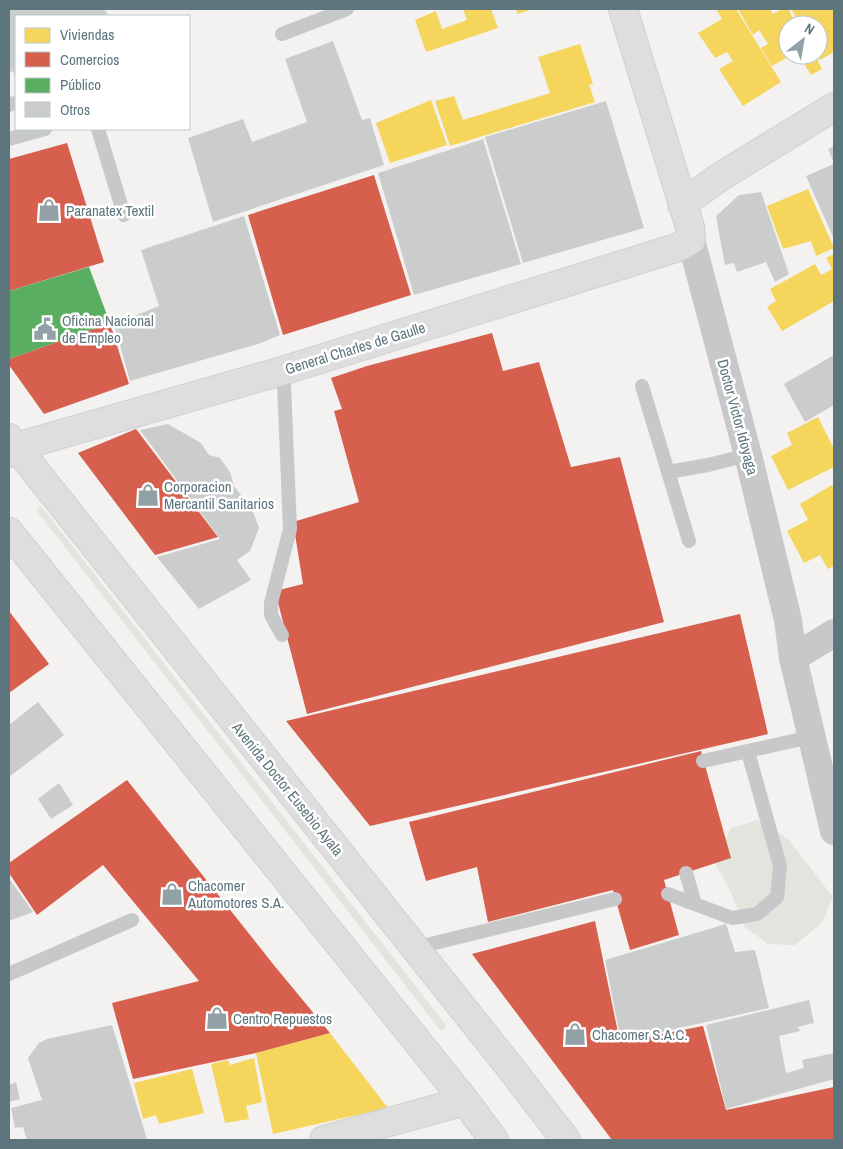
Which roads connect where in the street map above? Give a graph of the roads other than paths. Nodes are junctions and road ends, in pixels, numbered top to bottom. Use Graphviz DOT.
graph roads {
  1 [pos="347,9"];
  2 [pos="623,9"];
  3 [pos="282,34"];
  4 [pos="834,107"];
  5 [pos="41,130"];
  6 [pos="98,130"];
  7 [pos="9,139"];
  8 [pos="682,204"];
  9 [pos="124,215"];
  10 [pos="690,240"];
  11 [pos="282,371"];
  12 [pos="642,386"];
  13 [pos="11,446"];
  14 [pos="748,455"];
  15 [pos="668,472"];
  16 [pos="9,532"];
  17 [pos="690,542"];
  18 [pos="834,633"];
  19 [pos="282,635"];
  20 [pos="793,658"];
  21 [pos="811,737"];
  22 [pos="748,752"];
  23 [pos="704,761"];
  24 [pos="834,831"];
  25 [pos="686,873"];
  26 [pos="668,894"];
  27 [pos="615,899"];
  28 [pos="695,904"];
  29 [pos="132,920"];
  30 [pos="414,948"];
  31 [pos="9,974"];
  32 [pos="464,1102"];
  33 [pos="324,1140"];
  34 [pos="494,1140"];
  35 [pos="566,1140"];
  1 -- 3 [label="lane"];
  2 -- 8 [label="main road, Doctor Victor Idoyaga"];
  4 -- 8 [label="main road"];
  5 -- 7 [label="lane"];
  6 -- 9 [label="lane"];
  8 -- 10 [label="main road, Doctor Victor Idoyaga"];
  10 -- 11 [label="main road, General Charles de Gaulle"];
  10 -- 14 [label="street, Doctor Victor Idoyaga"];
  11 -- 13 [label="main road, General Charles de Gaulle"];
  11 -- 19 [label="lane"];
  12 -- 15 [label="lane"];
  13 -- 30 [label="main road, Avenida Doctor Eusebio Ayala"];
  14 -- 15 [label="lane"];
  14 -- 20 [label="street, Doctor Victor Idoyaga"];
  15 -- 17 [label="lane"];
  16 -- 32 [label="main road"];
  18 -- 20 [label="street"];
  20 -- 21 [label="street, Doctor Victor Idoyaga"];
  21 -- 22 [label="lane"];
  21 -- 24 [label="street, Doctor Victor Idoyaga"];
  22 -- 23 [label="lane"];
  22 -- 28 [label="lane"];
  25 -- 28 [label="lane"];
  26 -- 28 [label="lane"];
  27 -- 30 [label="lane"];
  29 -- 31 [label="lane"];
  30 -- 35 [label="main road, Avenida Doctor Eusebio Ayala"];
  32 -- 33 [label="main road"];
  32 -- 34 [label="main road"];
}
